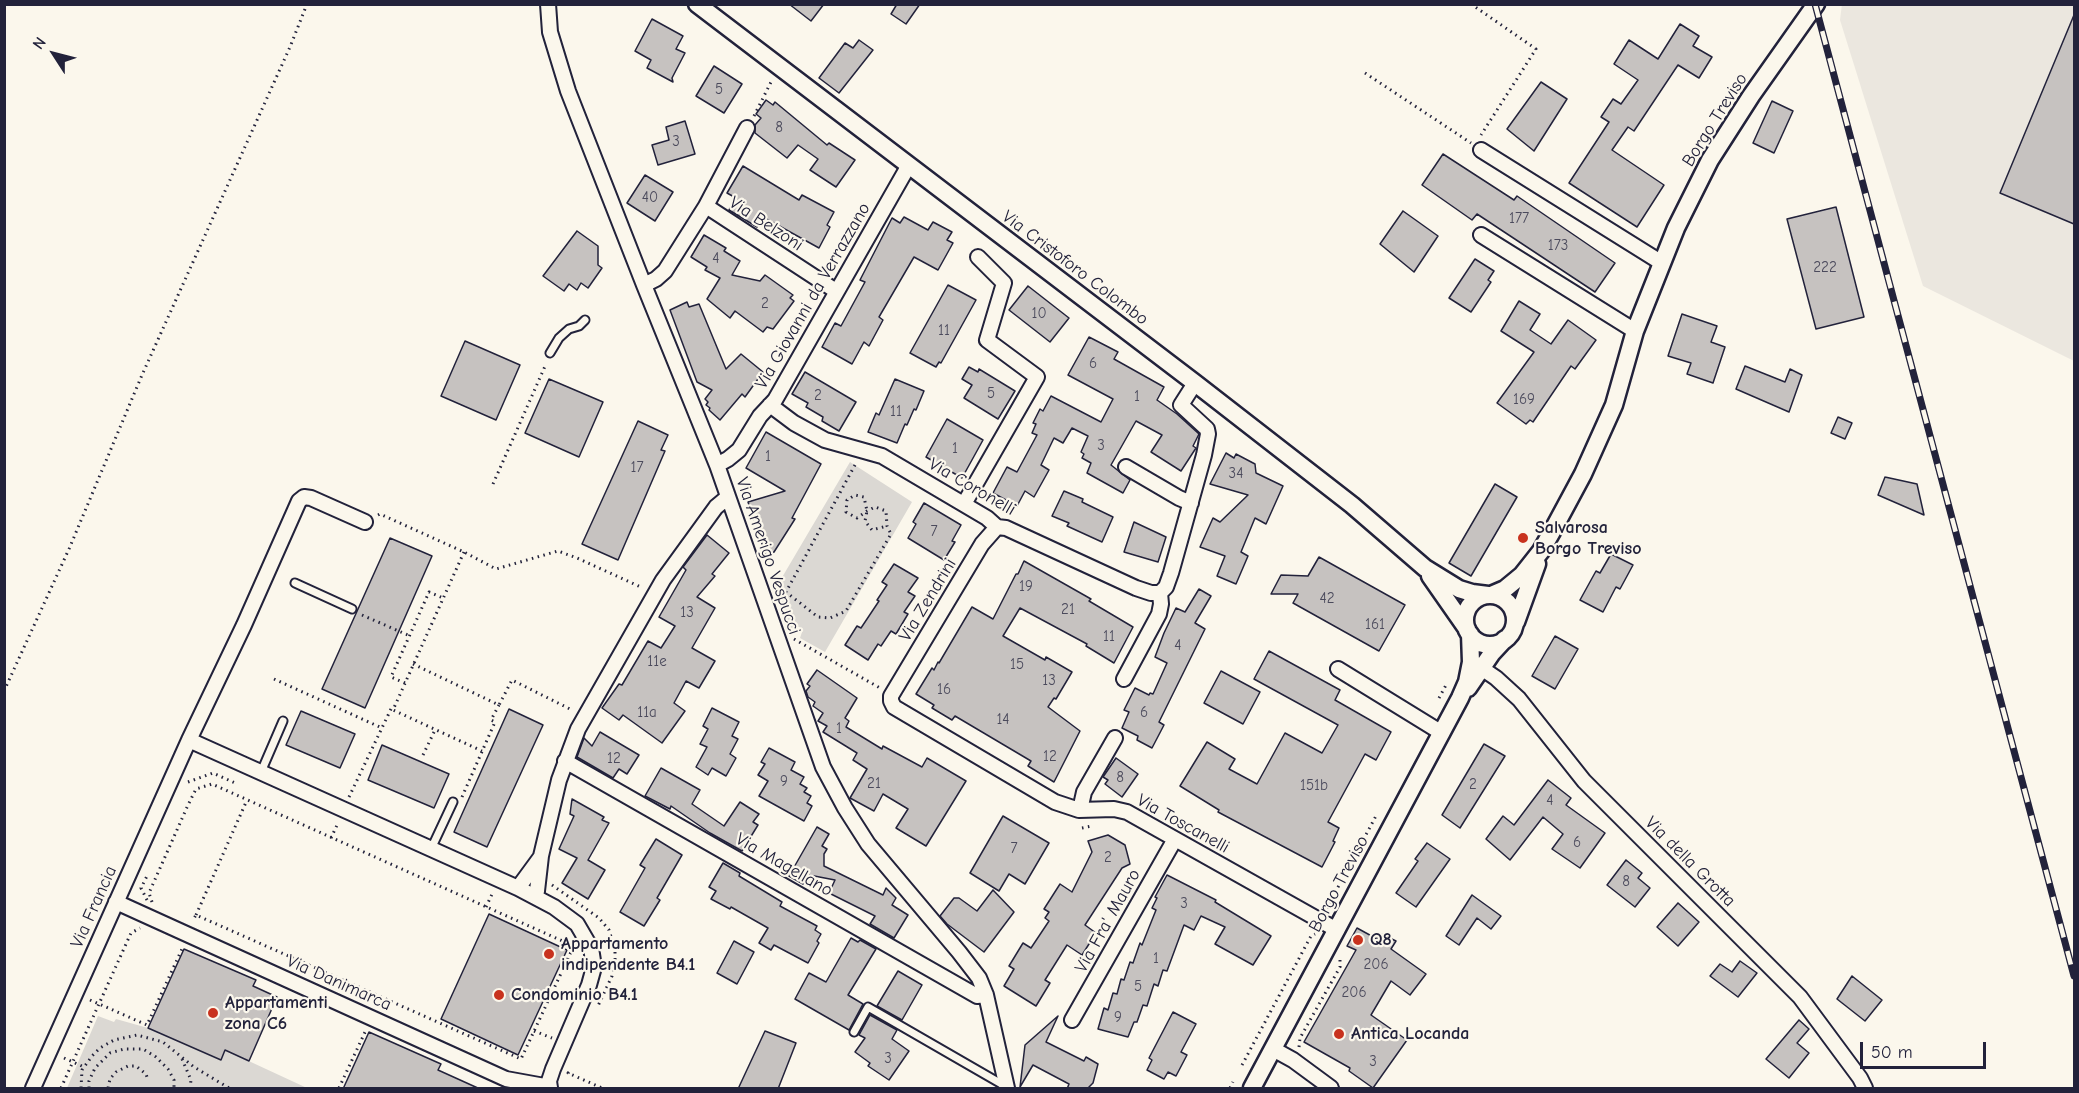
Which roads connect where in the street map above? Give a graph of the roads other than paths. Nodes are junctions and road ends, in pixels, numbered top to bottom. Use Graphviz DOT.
graph roads {
  1 [pos="548,4"];
  2 [pos="697,4"];
  3 [pos="1816,5"];
  4 [pos="747,128"];
  5 [pos="1478,148"];
  6 [pos="909,165"];
  7 [pos="706,206"];
  8 [pos="1481,235"];
  9 [pos="978,257"];
  10 [pos="1662,263"];
  11 [pos="644,285"];
  12 [pos="836,291"];
  13 [pos="585,320"];
  14 [pos="1635,331"];
  15 [pos="550,354"];
  16 [pos="1195,383"];
  17 [pos="770,405"];
  18 [pos="717,465"];
  19 [pos="1126,467"];
  20 [pos="728,496"];
  21 [pos="1191,502"];
  22 [pos="964,504"];
  23 [pos="371,519"];
  24 [pos="997,527"];
  25 [pos="1541,551"];
  26 [pos="1425,568"];
  27 [pos="295,583"];
  28 [pos="1160,593"];
  29 [pos="1490,595"];
  30 [pos="354,610"];
  31 [pos="1468,631"];
  32 [pos="1510,631"];
  33 [pos="1477,663"];
  34 [pos="1338,669"];
  35 [pos="1124,679"];
  36 [pos="888,692"];
  37 [pos="284,721"];
  38 [pos="1442,733"];
  39 [pos="1115,738"];
  40 [pos="189,740"];
  41 [pos="565,761"];
  42 [pos="261,772"];
  43 [pos="453,802"];
  44 [pos="1080,810"];
  45 [pos="1175,839"];
  46 [pos="431,849"];
  47 [pos="541,856"];
  48 [pos="518,888"];
  49 [pos="535,896"];
  50 [pos="116,902"];
  51 [pos="1337,930"];
  52 [pos="986,995"];
  53 [pos="1072,1020"];
  54 [pos="854,1032"];
  55 [pos="1272,1049"];
  56 [pos="550,1088"];
  57 [pos="1007,1088"];
  58 [pos="33,1089"];
  59 [pos="1252,1089"];
  60 [pos="1331,1089"];
  61 [pos="1865,1089"];
  1 -- 11 [label="street, Via Amerigo Vespucci"];
  2 -- 6 [label="street, Via Cristoforo Colombo"];
  3 -- 10 [label="street, Borgo Treviso"];
  4 -- 7 [label="street, Via Belzoni"];
  5 -- 10 [label="street"];
  6 -- 12 [label="street, Via Giovanni da Verrazzano"];
  6 -- 16 [label="street, Via Cristoforo Colombo"];
  7 -- 11 [label="street, Via Belzoni"];
  7 -- 12 [label="street, Via Belzoni"];
  8 -- 14 [label="street"];
  9 -- 22 [label="street"];
  10 -- 14 [label="street, Borgo Treviso"];
  11 -- 18 [label="street, Via Amerigo Vespucci"];
  12 -- 17 [label="street, Via Giovanni da Verrazzano"];
  13 -- 15 [label="lane"];
  14 -- 25 [label="street, Borgo Treviso"];
  16 -- 21 [label="street"];
  16 -- 26 [label="street, Via Cristoforo Colombo"];
  17 -- 18 [label="street, Via Giovanni da Verrazzano"];
  17 -- 22 [label="street, Via Coronelli"];
  18 -- 20 [label="street, Via Amerigo Vespucci"];
  19 -- 21 [label="street"];
  20 -- 41 [label="street"];
  20 -- 52 [label="street, Via Amerigo Vespucci"];
  21 -- 28 [label="street"];
  22 -- 24 [label="street, Via Coronelli"];
  23 -- 40 [label="street, Via Francia"];
  24 -- 28 [label="street, Via Coronelli"];
  24 -- 36 [label="street, Via Zendrini"];
  25 -- 29 [label="street, Borgo Treviso"];
  25 -- 32 [label="street, Borgo Treviso"];
  26 -- 29 [label="street, Via Cristoforo Colombo"];
  26 -- 31 [label="street, Via Cristoforo Colombo"];
  27 -- 30 [label="lane"];
  28 -- 35 [label="street"];
  29 -- 31 [label="street"];
  29 -- 32 [label="street"];
  31 -- 32 [label="street"];
  31 -- 33 [label="street"];
  32 -- 33 [label="street, Borgo Treviso"];
  33 -- 38 [label="street, Borgo Treviso"];
  33 -- 61 [label="street, Via della Grotta"];
  34 -- 38 [label="street"];
  36 -- 44 [label="street, Via Toscanelli"];
  37 -- 42 [label="lane"];
  38 -- 51 [label="street, Borgo Treviso"];
  39 -- 44 [label="street"];
  40 -- 42 [label="street"];
  40 -- 50 [label="street, Via Francia"];
  41 -- 47 [label="street"];
  41 -- 52 [label="street, Via Magellano"];
  42 -- 46 [label="street"];
  43 -- 46 [label="lane"];
  44 -- 45 [label="street, Via Toscanelli"];
  45 -- 51 [label="street, Via Toscanelli"];
  45 -- 53 [label="street, Via Fra' Mauro"];
  46 -- 48 [label="street"];
  47 -- 48 [label="street"];
  47 -- 49 [label="street"];
  48 -- 49 [label="street"];
  49 -- 56 [label="street"];
  50 -- 56 [label="street, Via Danimarca"];
  50 -- 58 [label="street, Via Francia"];
  51 -- 55 [label="street, Borgo Treviso"];
  52 -- 57 [label="street, Via Amerigo Vespucci"];
  54 -- 57 [label="lane"];
  55 -- 59 [label="street, Borgo Treviso"];
  55 -- 60 [label="street"];
}
